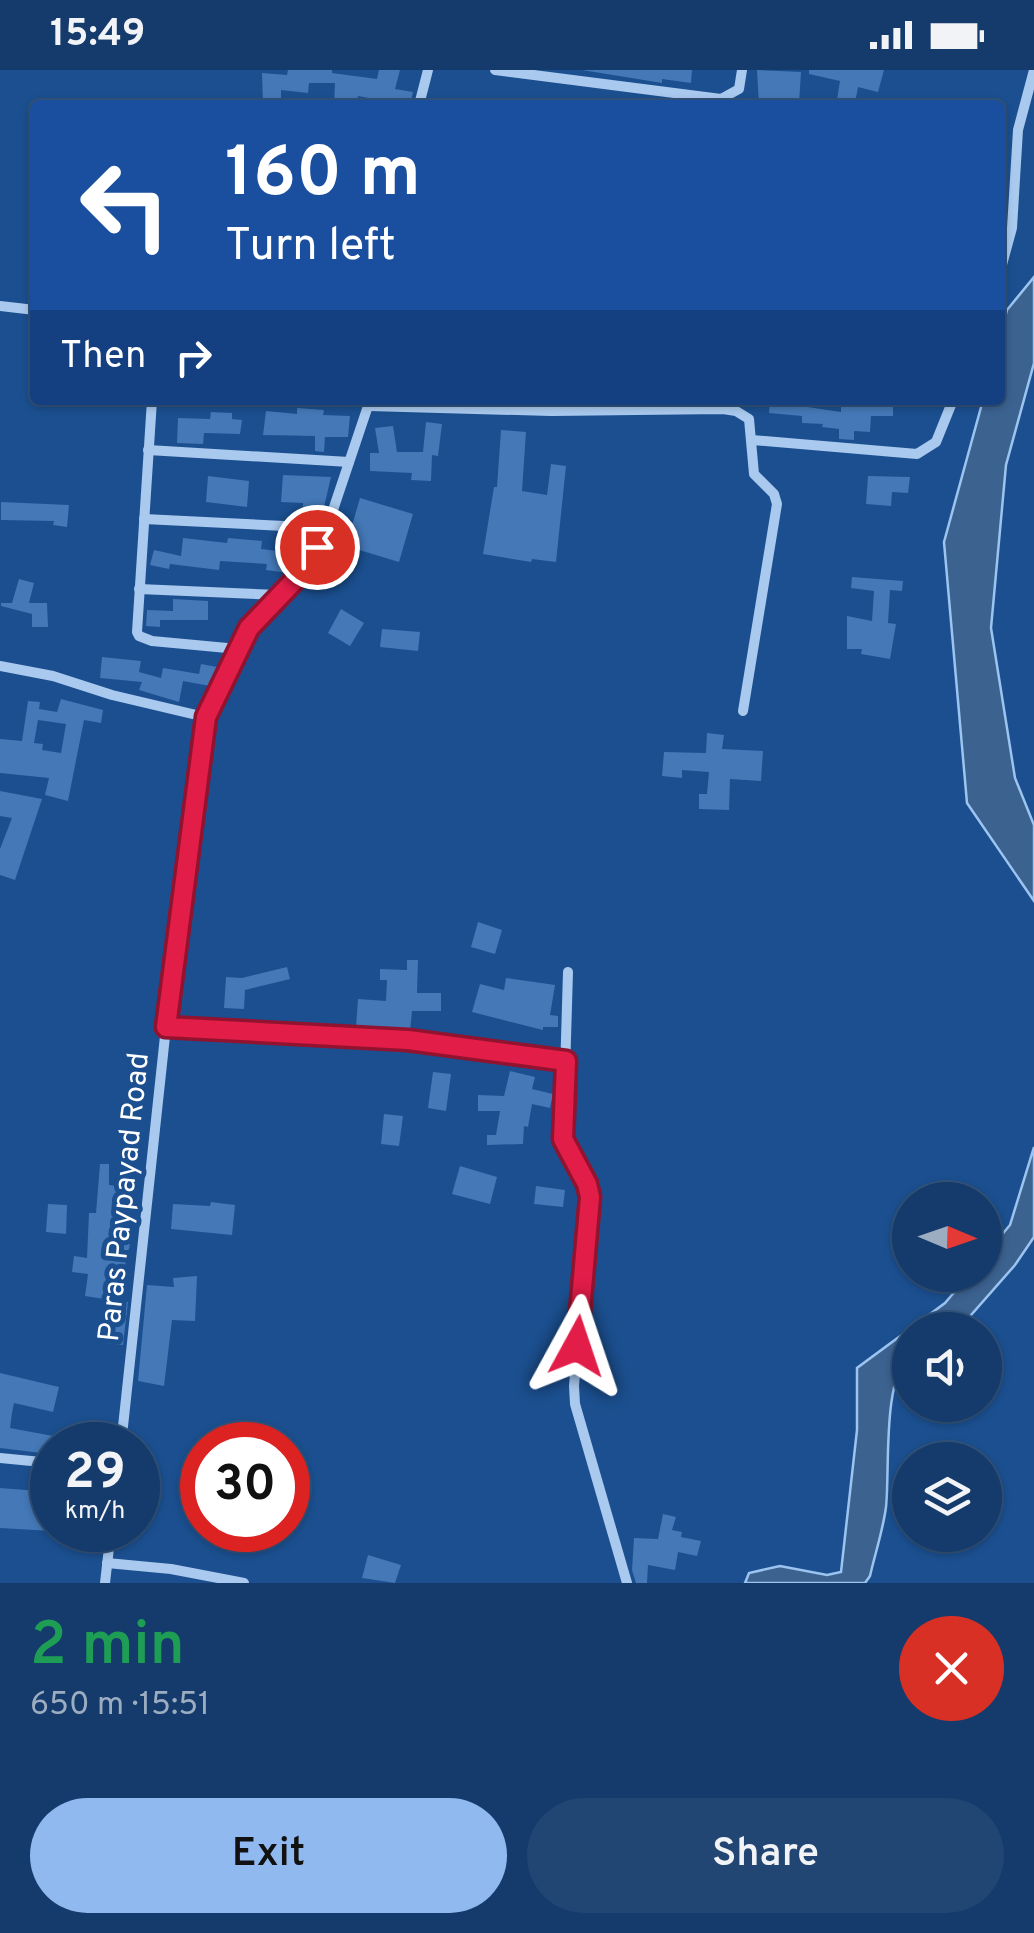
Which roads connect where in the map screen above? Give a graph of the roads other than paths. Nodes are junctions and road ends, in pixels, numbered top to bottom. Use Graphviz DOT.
graph roads {
  1 [pos="428,70"];
  2 [pos="495,70"];
  3 [pos="742,70"];
  4 [pos="1034,70"];
  5 [pos="420,100"];
  6 [pos="708,100"];
  7 [pos="724,100"];
  8 [pos="1005,176"];
  9 [pos="1015,177"];
  10 [pos="1005,254"];
  11 [pos="0,306"];
  12 [pos="30,309"];
  13 [pos="152,405"];
  14 [pos="369,405"];
  15 [pos="415,405"];
  16 [pos="951,405"];
  17 [pos="752,440"];
  18 [pos="148,450"];
  19 [pos="349,462"];
  20 [pos="144,519"];
  21 [pos="325,528"];
  22 [pos="138,590"];
  23 [pos="278,595"];
  24 [pos="238,648"];
  25 [pos="0,666"];
  26 [pos="744,711"];
  27 [pos="206,717"];
  28 [pos="568,972"];
  29 [pos="166,1027"];
  30 [pos="566,1061"];
  31 [pos="123,1422"];
  32 [pos="0,1458"];
  33 [pos="30,1461"];
  34 [pos="108,1552"];
  35 [pos="107,1563"];
  36 [pos="105,1583"];
  37 [pos="244,1583"];
  38 [pos="627,1583"];
  1 -- 5 [label="street"];
  2 -- 6 [label="street"];
  3 -- 7 [label="street"];
  4 -- 9 [label="street"];
  8 -- 9 [label="street"];
  9 -- 10 [label="street"];
  11 -- 12 [label="street"];
  13 -- 18 [label="street"];
  14 -- 19 [label="street, Paras Paypayad Road"];
  15 -- 17 [label="street"];
  16 -- 17 [label="street"];
  17 -- 26 [label="street"];
  18 -- 19 [label="street"];
  18 -- 20 [label="street"];
  19 -- 21 [label="street, Paras Paypayad Road"];
  20 -- 21 [label="street"];
  20 -- 22 [label="street"];
  21 -- 23 [label="street, Paras Paypayad Road"];
  22 -- 23 [label="street"];
  22 -- 24 [label="street"];
  23 -- 24 [label="street, Paras Paypayad Road"];
  24 -- 27 [label="street, Paras Paypayad Road"];
  25 -- 27 [label="street"];
  27 -- 29 [label="street, Paras Paypayad Road"];
  28 -- 30 [label="street"];
  29 -- 30 [label="street"];
  29 -- 31 [label="street, Paras Paypayad Road"];
  30 -- 38 [label="street"];
  32 -- 33 [label="street"];
  34 -- 35 [label="street"];
  35 -- 36 [label="street"];
  35 -- 37 [label="street"];
}
